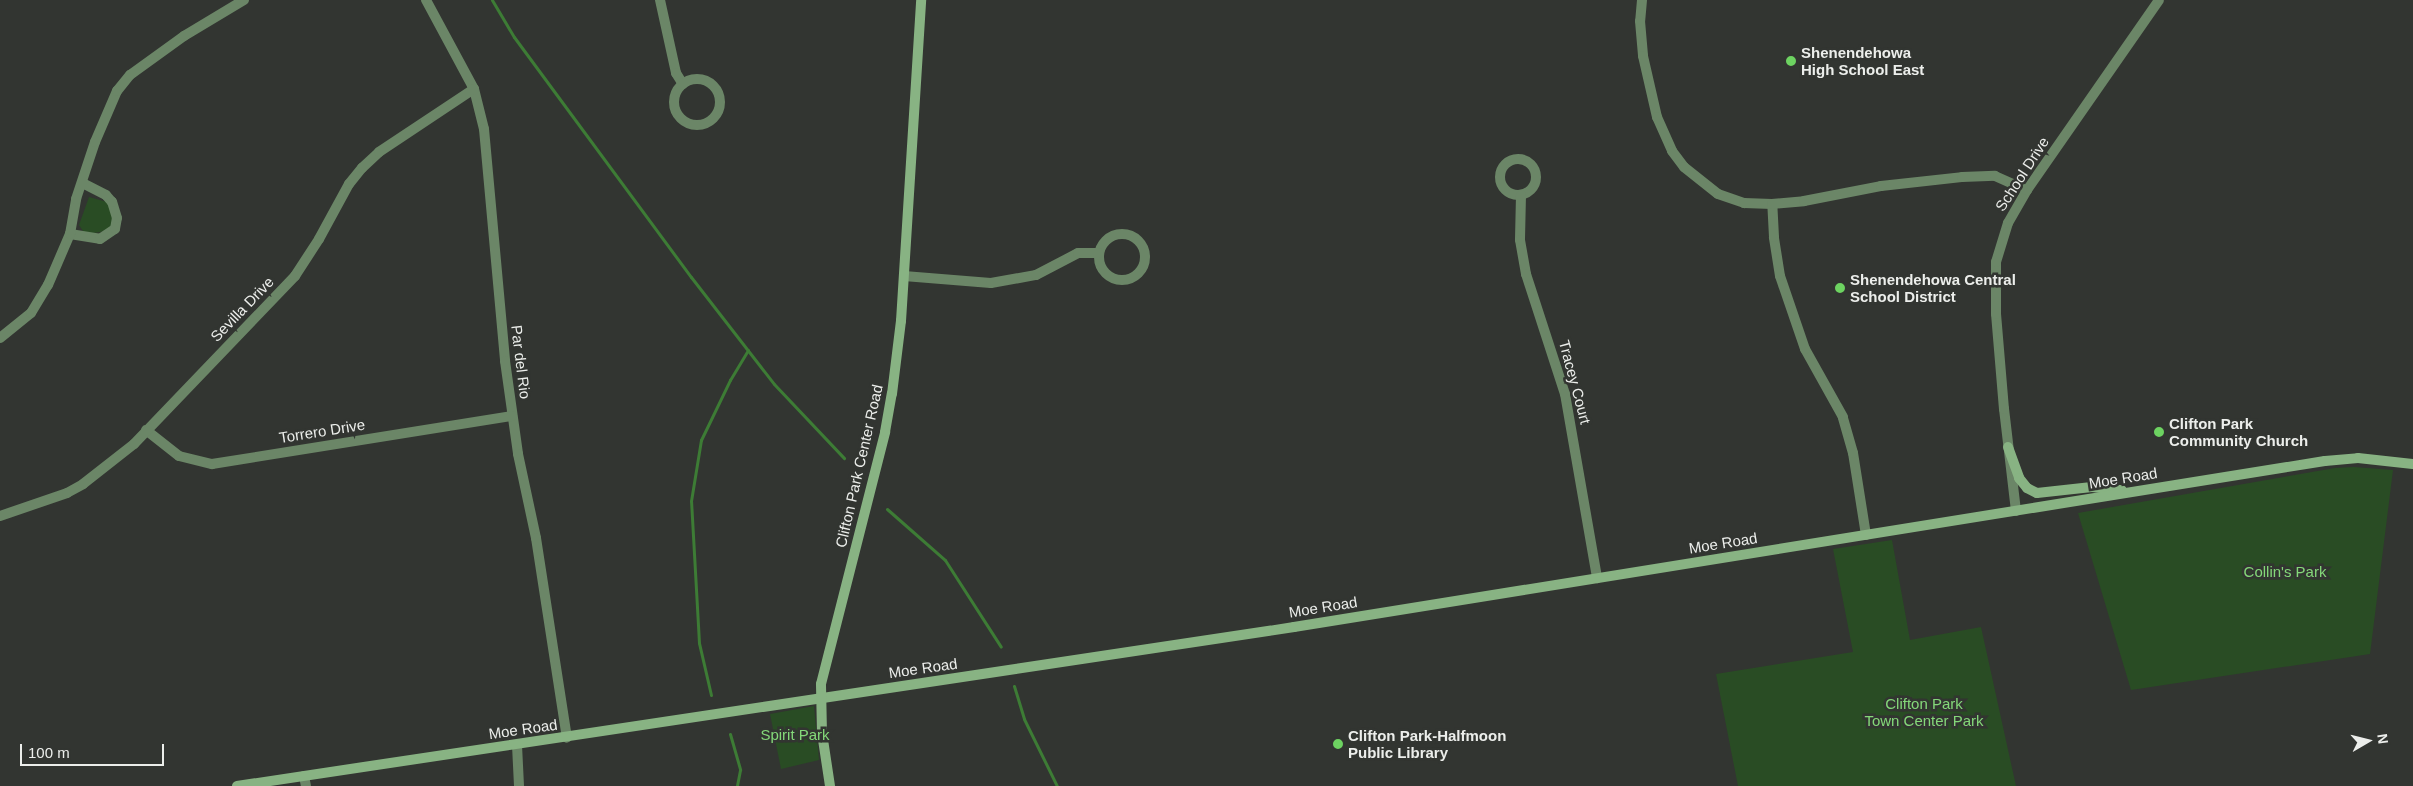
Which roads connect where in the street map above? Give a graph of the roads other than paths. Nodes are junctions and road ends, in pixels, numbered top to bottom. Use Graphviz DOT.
graph roads {
  1 [pos="244,0"];
  2 [pos="426,0"];
  3 [pos="660,0"];
  4 [pos="921,0"];
  5 [pos="1642,0"];
  6 [pos="2153,2"];
  7 [pos="683,84"];
  8 [pos="474,89"];
  9 [pos="82,183"];
  10 [pos="2027,190"];
  11 [pos="1521,195"];
  12 [pos="1772,204"];
  13 [pos="70,234"];
  14 [pos="1099,253"];
  15 [pos="904,276"];
  16 [pos="0,338"];
  17 [pos="512,416"];
  18 [pos="146,430"];
  19 [pos="2008,447"];
  20 [pos="2413,464"];
  21 [pos="2133,492"];
  22 [pos="2016,511"];
  23 [pos="0,516"];
  24 [pos="1866,535"];
  25 [pos="1597,578"];
  26 [pos="820,698"];
  27 [pos="567,738"];
  28 [pos="517,745"];
  29 [pos="305,781"];
  30 [pos="237,786"];
  31 [pos="519,786"];
  32 [pos="830,786"];
  1 -- 9 [label="street"];
  2 -- 8 [label="street, Par del Rio"];
  3 -- 7 [label="street"];
  4 -- 15 [label="street, Clifton Park Center Road"];
  5 -- 12 [label="street"];
  6 -- 10 [label="street, School Drive"];
  7 -- 7 [label="street"];
  8 -- 17 [label="street, Par del Rio"];
  8 -- 18 [label="street, Sevilla Drive"];
  9 -- 13 [label="street"];
  9 -- 13 [label="street"];
  10 -- 12 [label="street"];
  10 -- 19 [label="street, School Drive"];
  11 -- 25 [label="street, Tracey Court"];
  12 -- 24 [label="street"];
  13 -- 16 [label="street"];
  14 -- 14 [label="street"];
  14 -- 15 [label="street"];
  15 -- 26 [label="street, Clifton Park Center Road"];
  17 -- 18 [label="street, Torrero Drive"];
  17 -- 27 [label="street, Par del Rio"];
  18 -- 23 [label="street, Sevilla Drive"];
  19 -- 21 [label="street"];
  19 -- 22 [label="street, School Drive"];
  20 -- 21 [label="street, Moe Road"];
  21 -- 22 [label="street, Moe Road"];
  22 -- 24 [label="street, Moe Road"];
  24 -- 25 [label="street, Moe Road"];
  25 -- 26 [label="street, Moe Road"];
  26 -- 27 [label="street, Moe Road"];
  26 -- 32 [label="street, Clifton Park Center Road"];
  27 -- 28 [label="street, Moe Road"];
  28 -- 29 [label="street, Moe Road"];
  28 -- 31 [label="street"];
  29 -- 30 [label="street, Moe Road"];
}
